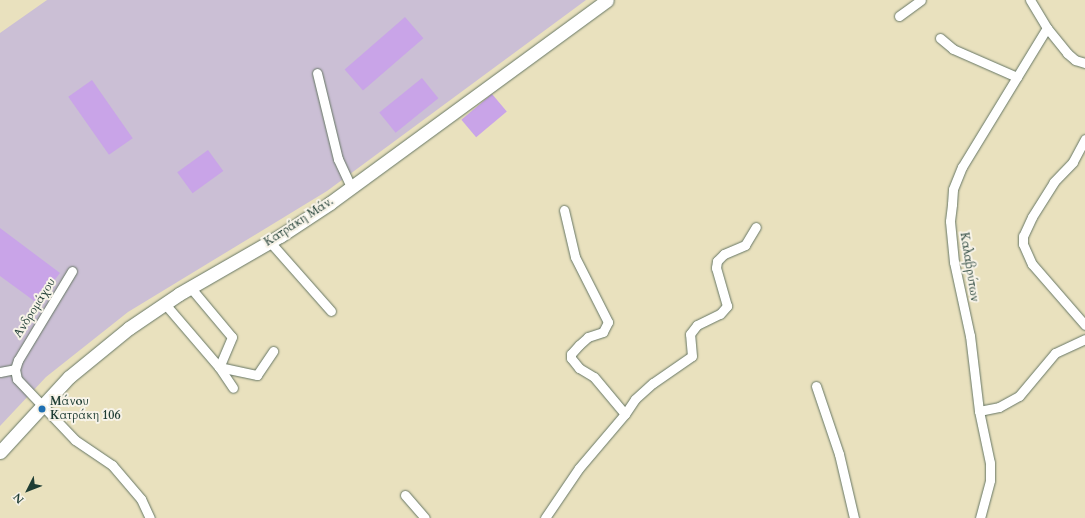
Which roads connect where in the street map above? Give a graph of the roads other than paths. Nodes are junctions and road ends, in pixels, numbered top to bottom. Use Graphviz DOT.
graph roads {
  1 [pos="607,0"];
  2 [pos="921,0"];
  3 [pos="1030,0"];
  4 [pos="899,16"];
  5 [pos="1047,28"];
  6 [pos="940,38"];
  7 [pos="1085,63"];
  8 [pos="317,73"];
  9 [pos="1017,77"];
  10 [pos="1085,139"];
  11 [pos="351,187"];
  12 [pos="564,210"];
  13 [pos="756,227"];
  14 [pos="270,242"];
  15 [pos="72,271"];
  16 [pos="190,287"];
  17 [pos="165,304"];
  18 [pos="331,311"];
  19 [pos="1085,325"];
  20 [pos="1085,339"];
  21 [pos="273,351"];
  22 [pos="219,367"];
  23 [pos="15,369"];
  24 [pos="0,372"];
  25 [pos="816,386"];
  26 [pos="233,388"];
  27 [pos="43,405"];
  28 [pos="979,412"];
  29 [pos="625,414"];
  30 [pos="0,452"];
  31 [pos="405,495"];
  32 [pos="150,518"];
  33 [pos="425,518"];
  34 [pos="545,518"];
  35 [pos="854,518"];
  36 [pos="980,518"];
  1 -- 11 [label="street, Κατράκη Μάν."];
  2 -- 4 [label="street"];
  3 -- 5 [label="street"];
  5 -- 7 [label="street"];
  5 -- 9 [label="street, Καλαβρύτων"];
  6 -- 9 [label="street"];
  8 -- 11 [label="street"];
  9 -- 28 [label="street, Καλαβρύτων"];
  10 -- 19 [label="street"];
  11 -- 14 [label="street, Κατράκη Μάν."];
  12 -- 29 [label="street"];
  13 -- 29 [label="street"];
  14 -- 16 [label="street, Κατράκη Μάν."];
  14 -- 18 [label="street"];
  15 -- 23 [label="street, Ανδρομάχου"];
  16 -- 17 [label="street, Κατράκη Μάν."];
  16 -- 22 [label="street"];
  17 -- 22 [label="street"];
  17 -- 27 [label="street, Κατράκη Μάν."];
  20 -- 28 [label="street"];
  21 -- 22 [label="street"];
  22 -- 26 [label="street"];
  23 -- 24 [label="street"];
  23 -- 27 [label="street"];
  25 -- 35 [label="street"];
  27 -- 30 [label="street, Κατράκη Μάν."];
  27 -- 32 [label="street"];
  28 -- 36 [label="street, Καλαβρύτων"];
  29 -- 34 [label="street"];
  31 -- 33 [label="street"];
}
